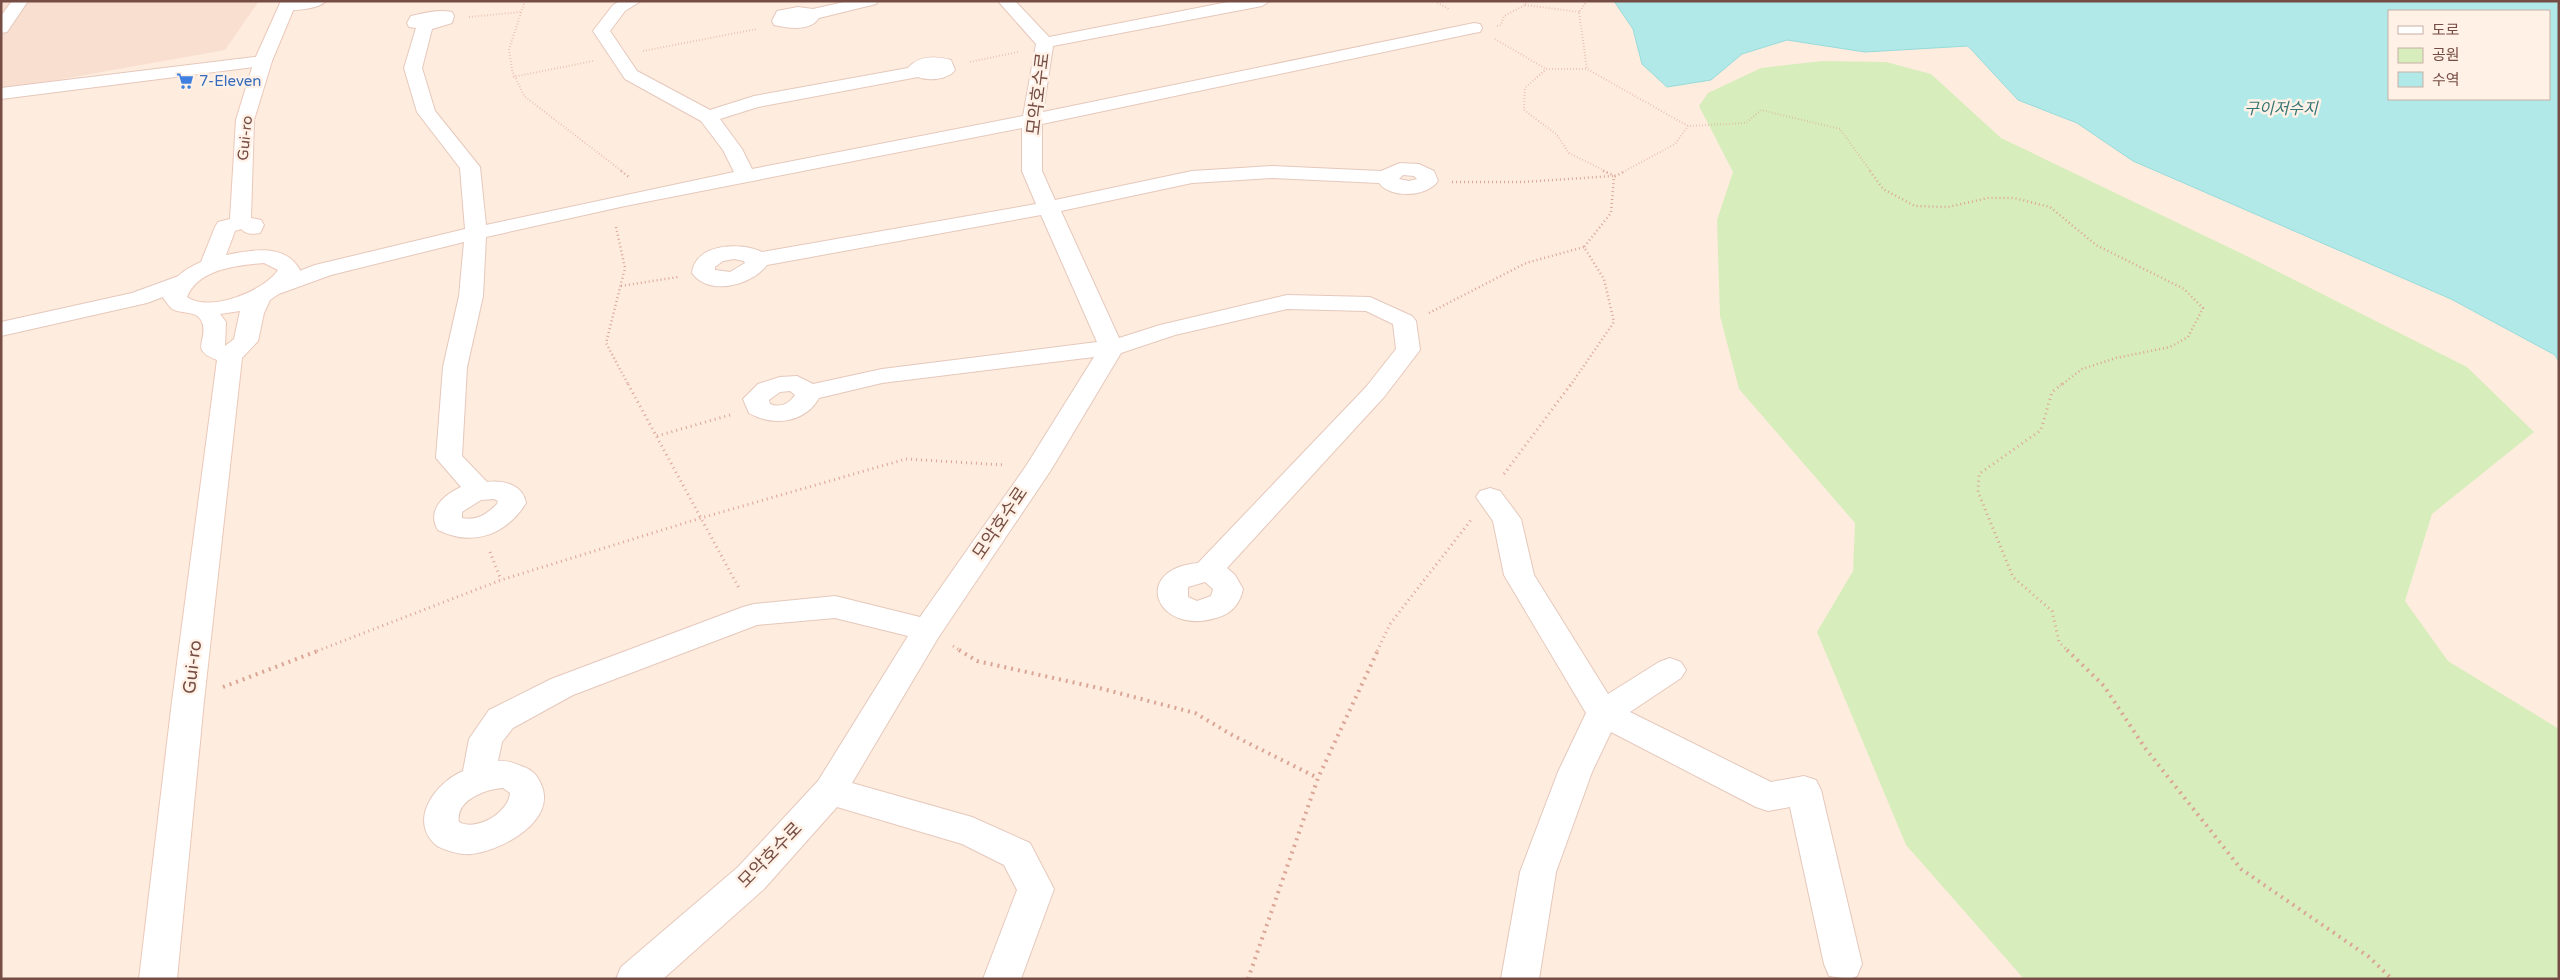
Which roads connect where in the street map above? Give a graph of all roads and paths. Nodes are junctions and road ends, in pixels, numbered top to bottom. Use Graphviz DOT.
graph roads {
  1 [pos="20,1"];
  2 [pos="318,1"];
  3 [pos="525,1"];
  4 [pos="633,1"];
  5 [pos="870,1"];
  6 [pos="1006,1"];
  7 [pos="1262,1"];
  8 [pos="1526,1"];
  9 [pos="1587,1"];
  10 [pos="288,4"];
  11 [pos="1525,5"];
  12 [pos="521,12"];
  13 [pos="1579,12"];
  14 [pos="810,15"];
  15 [pos="446,19"];
  16 [pos="1,28"];
  17 [pos="1474,28"];
  18 [pos="1044,47"];
  19 [pos="263,61"];
  20 [pos="947,66"];
  21 [pos="1546,69"];
  22 [pos="1587,69"];
  23 [pos="1,94"];
  24 [pos="708,116"];
  25 [pos="1032,120"];
  26 [pos="1688,126"];
  27 [pos="746,176"];
  28 [pos="1616,176"];
  29 [pos="1428,181"];
  30 [pos="625,200"];
  31 [pos="1048,208"];
  32 [pos="240,222"];
  33 [pos="476,233"];
  34 [pos="1584,247"];
  35 [pos="388,253"];
  36 [pos="264,256"];
  37 [pos="286,264"];
  38 [pos="211,266"];
  39 [pos="703,273"];
  40 [pos="621,286"];
  41 [pos="268,292"];
  42 [pos="182,293"];
  43 [pos="204,309"];
  44 [pos="1,329"];
  45 [pos="1405,332"];
  46 [pos="1112,348"];
  47 [pos="230,356"];
  48 [pos="758,408"];
  49 [pos="657,436"];
  50 [pos="1037,470"];
  51 [pos="480,491"];
  52 [pos="1490,497"];
  53 [pos="701,518"];
  54 [pos="1206,572"];
  55 [pos="754,615"];
  56 [pos="927,630"];
  57 [pos="1670,670"];
  58 [pos="188,701"];
  59 [pos="1603,713"];
  60 [pos="1318,778"];
  61 [pos="478,779"];
  62 [pos="830,790"];
  63 [pos="1842,964"];
  64 [pos="158,979"];
  65 [pos="635,979"];
  66 [pos="1002,979"];
  67 [pos="1248,979"];
  68 [pos="1520,979"];
  69 [pos="2392,979"];
  1 -- 16 [label="street"];
  2 -- 10 [label="street"];
  3 -- 12 [label="path"];
  4 -- 24 [label="street"];
  5 -- 14 [label="street"];
  6 -- 18 [label="street, 모악호수로"];
  7 -- 18 [label="street"];
  8 -- 11 [label="path"];
  9 -- 13 [label="path"];
  10 -- 19 [label="street, Gui-ro"];
  11 -- 13 [label="path"];
  11 -- 17 [label="path"];
  12 -- 15 [label="path"];
  12 -- 30 [label="path"];
  13 -- 22 [label="path"];
  15 -- 33 [label="street"];
  17 -- 21 [label="path"];
  17 -- 25 [label="street"];
  18 -- 20 [label="path"];
  18 -- 25 [label="street, 모악호수로"];
  19 -- 23 [label="street"];
  19 -- 32 [label="street, Gui-ro"];
  20 -- 24 [label="street"];
  21 -- 22 [label="path"];
  21 -- 28 [label="path"];
  22 -- 26 [label="path"];
  24 -- 27 [label="street"];
  25 -- 27 [label="street"];
  25 -- 31 [label="street, 모악호수로"];
  26 -- 28 [label="path"];
  26 -- 69 [label="path"];
  27 -- 30 [label="street"];
  28 -- 29 [label="path"];
  28 -- 34 [label="path"];
  29 -- 31 [label="street"];
  30 -- 33 [label="street"];
  30 -- 40 [label="path"];
  31 -- 39 [label="street"];
  31 -- 46 [label="street, 모악호수로"];
  32 -- 36 [label="street"];
  32 -- 38 [label="street"];
  33 -- 35 [label="street"];
  33 -- 51 [label="street"];
  34 -- 45 [label="path"];
  34 -- 52 [label="path"];
  35 -- 37 [label="street"];
  35 -- 41 [label="street"];
  36 -- 37 [label="street"];
  36 -- 38 [label="street"];
  37 -- 41 [label="street"];
  38 -- 42 [label="street"];
  39 -- 40 [label="path"];
  40 -- 49 [label="path"];
  41 -- 43 [label="street"];
  41 -- 47 [label="street"];
  42 -- 43 [label="street"];
  42 -- 44 [label="street"];
  43 -- 47 [label="street"];
  45 -- 46 [label="street"];
  45 -- 54 [label="street"];
  46 -- 48 [label="street"];
  46 -- 50 [label="street, 모악호수로"];
  47 -- 58 [label="street, Gui-ro"];
  48 -- 49 [label="path"];
  49 -- 53 [label="path"];
  50 -- 53 [label="path"];
  50 -- 56 [label="street, 모악호수로"];
  52 -- 59 [label="street"];
  52 -- 60 [label="path"];
  53 -- 55 [label="path"];
  53 -- 58 [label="path"];
  55 -- 56 [label="street"];
  55 -- 61 [label="street"];
  56 -- 60 [label="path"];
  56 -- 62 [label="street, 모악호수로"];
  57 -- 59 [label="street"];
  58 -- 64 [label="street, Gui-ro"];
  59 -- 63 [label="street"];
  59 -- 68 [label="street"];
  60 -- 67 [label="path"];
  62 -- 65 [label="street, 모악호수로"];
  62 -- 66 [label="street"];
}
